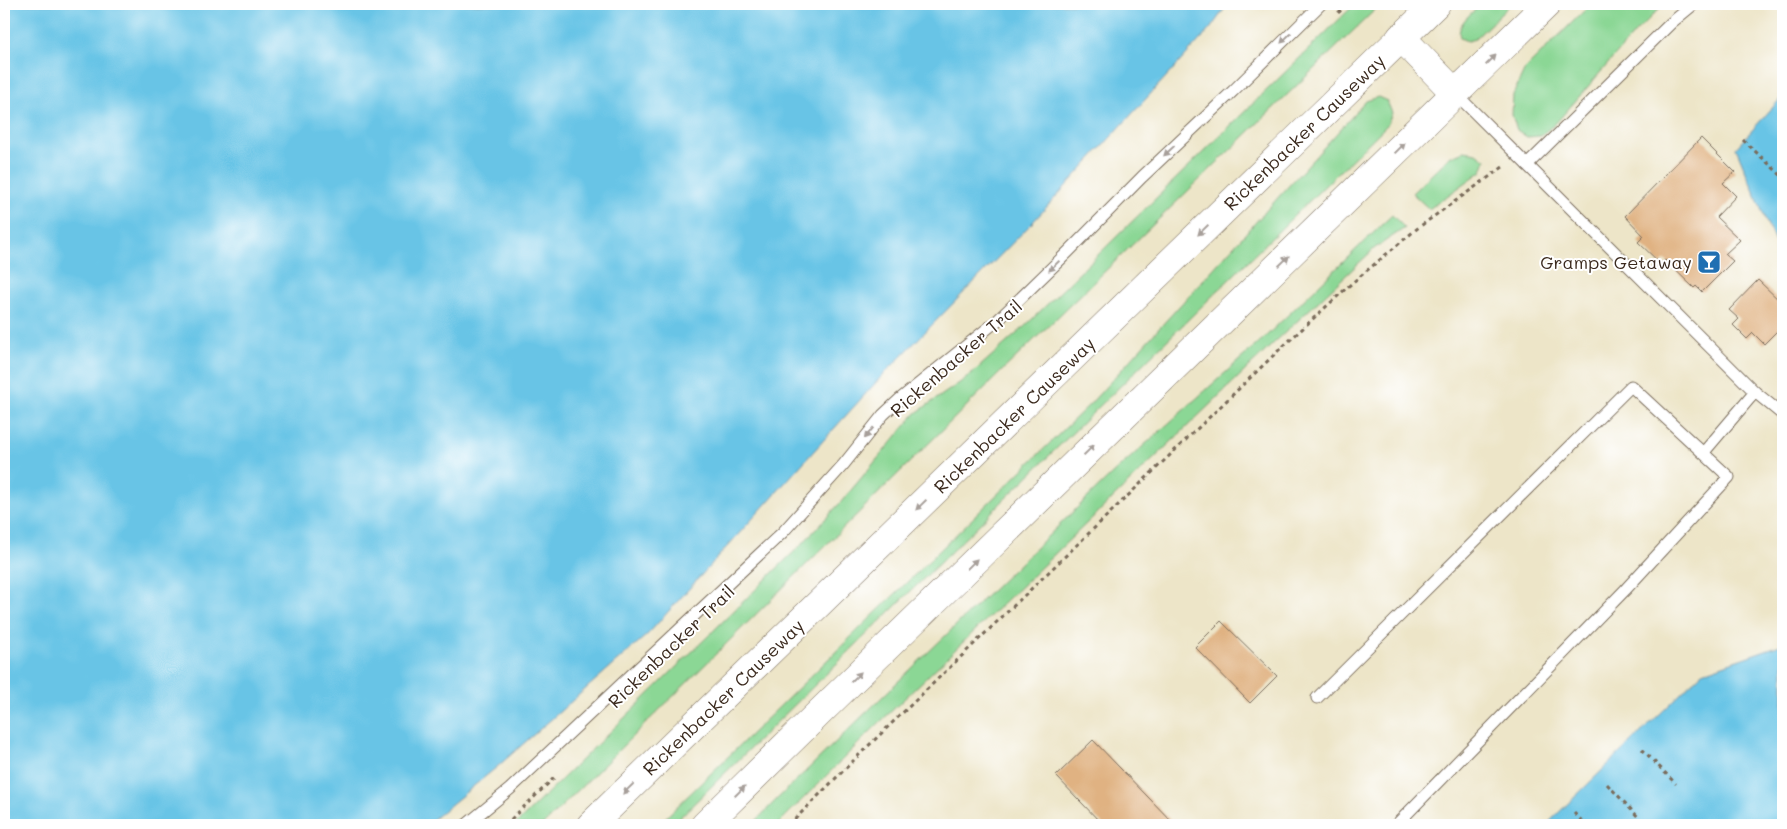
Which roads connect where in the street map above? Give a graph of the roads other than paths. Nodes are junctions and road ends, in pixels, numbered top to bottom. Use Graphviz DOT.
graph roads {
  1 [pos="1321,4"];
  2 [pos="1436,4"];
  3 [pos="1547,4"];
  4 [pos="1694,4"];
  5 [pos="1401,37"];
  6 [pos="1456,94"];
  7 [pos="1528,165"];
  8 [pos="1755,392"];
  9 [pos="1782,412"];
  10 [pos="1704,452"];
  11 [pos="1317,698"];
  12 [pos="466,825"];
  13 [pos="591,825"];
  14 [pos="706,825"];
  15 [pos="1396,825"];
  1 -- 12 [label="lane, one-way"];
  2 -- 5 [label="main road, Rickenbacker Causeway"];
  6 -- 3 [label="main road, one-way"];
  4 -- 7 [label="lane"];
  5 -- 6 [label="main road"];
  5 -- 13 [label="main road, Rickenbacker Causeway, one-way"];
  6 -- 7 [label="lane"];
  14 -- 6 [label="main road, one-way"];
  7 -- 8 [label="lane"];
  8 -- 9 [label="lane"];
  8 -- 10 [label="lane"];
  10 -- 11 [label="lane"];
  10 -- 15 [label="lane"];
}
